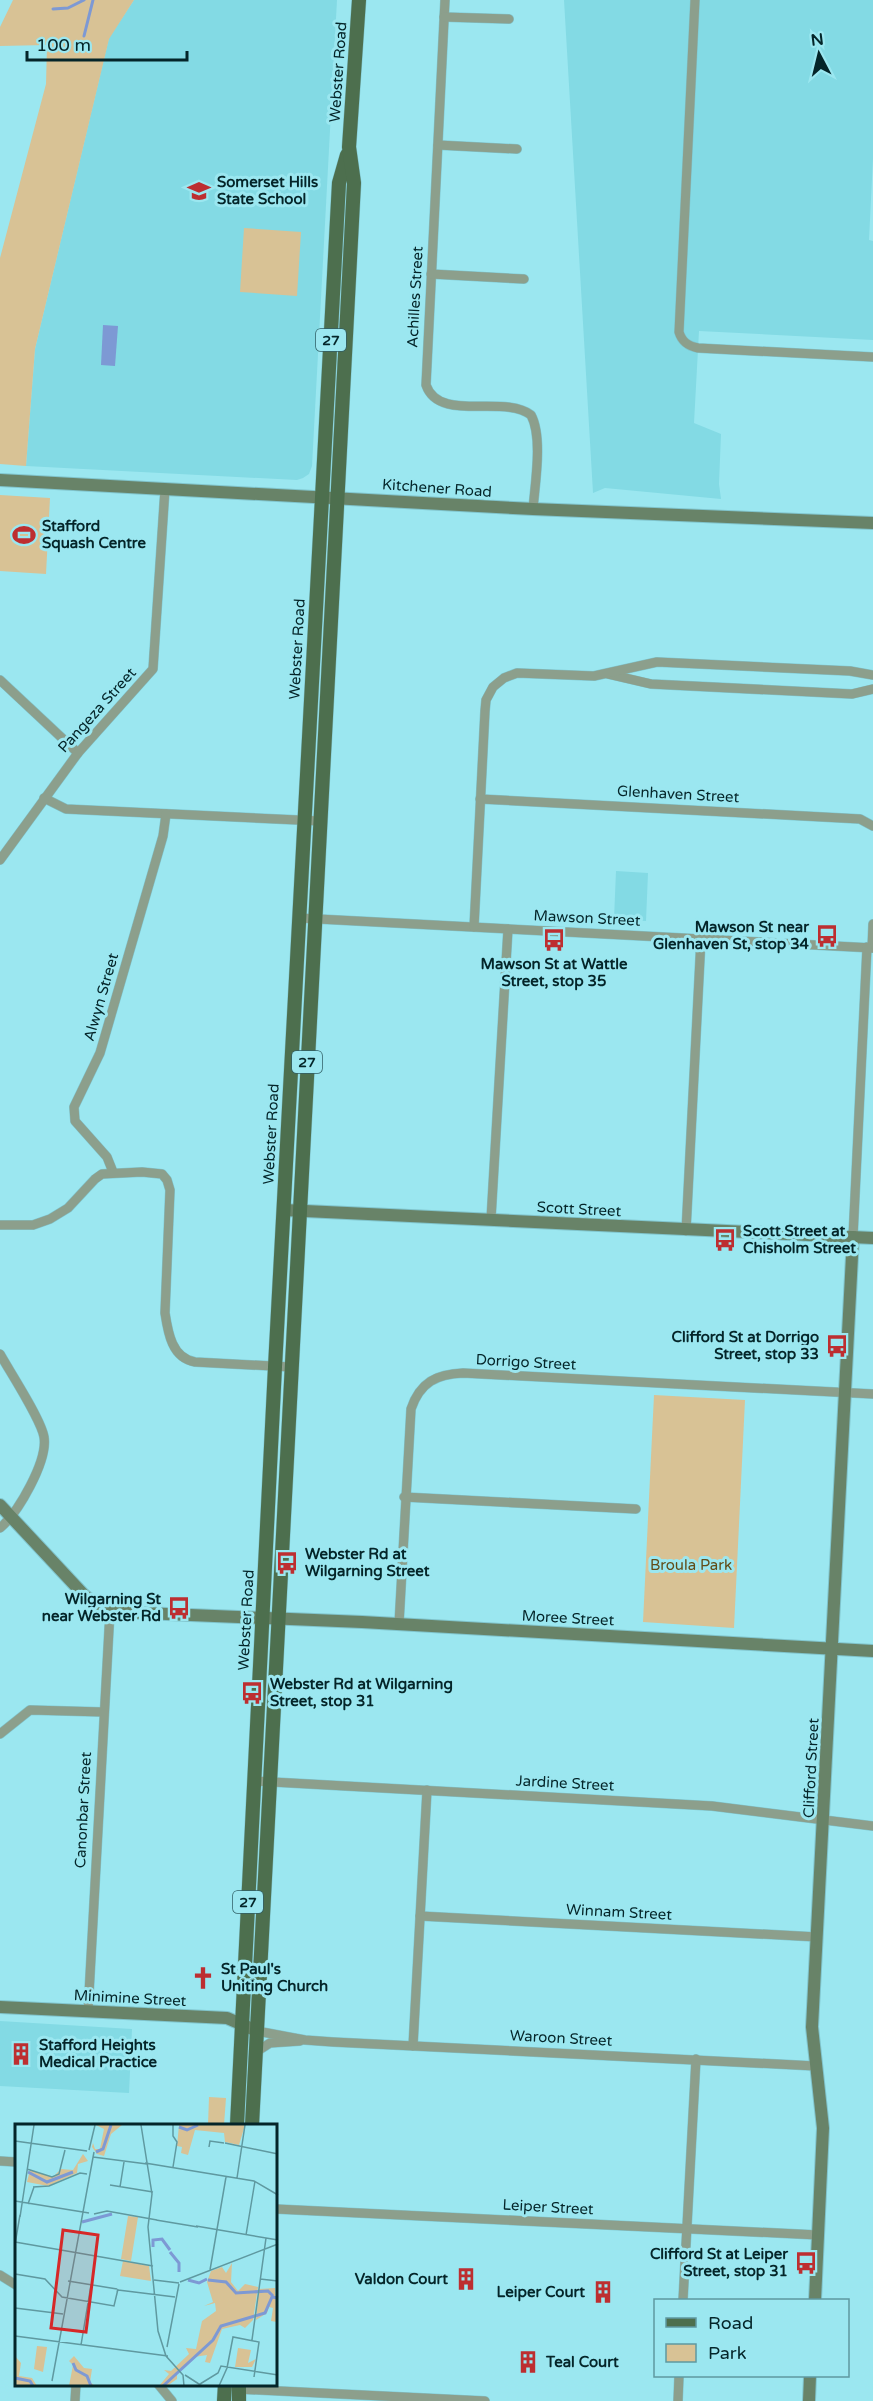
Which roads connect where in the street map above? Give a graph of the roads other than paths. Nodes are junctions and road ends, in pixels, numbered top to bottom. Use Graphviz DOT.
graph roads {
  1 [pos="359,0"];
  2 [pos="445,0"];
  3 [pos="694,0"];
  4 [pos="444,17"];
  5 [pos="509,19"];
  6 [pos="438,145"];
  7 [pos="349,147"];
  8 [pos="517,149"];
  9 [pos="431,274"];
  10 [pos="524,279"];
  11 [pos="873,357"];
  12 [pos="0,480"];
  13 [pos="165,489"];
  14 [pos="322,496"];
  15 [pos="339,497"];
  16 [pos="533,509"];
  17 [pos="873,523"];
  18 [pos="608,674"];
  19 [pos="873,675"];
  20 [pos="0,680"];
  21 [pos="873,689"];
  22 [pos="78,753"];
  23 [pos="44,798"];
  24 [pos="480,799"];
  25 [pos="166,814"];
  26 [pos="305,821"];
  27 [pos="320,821"];
  28 [pos="873,826"];
  29 [pos="0,860"];
  30 [pos="300,918"];
  31 [pos="315,919"];
  32 [pos="873,924"];
  33 [pos="474,927"];
  34 [pos="507,929"];
  35 [pos="701,939"];
  36 [pos="871,948"];
  37 [pos="113,1172"];
  38 [pos="284,1210"];
  39 [pos="299,1210"];
  40 [pos="492,1219"];
  41 [pos="0,1225"];
  42 [pos="686,1231"];
  43 [pos="853,1238"];
  44 [pos="873,1238"];
  45 [pos="0,1354"];
  46 [pos="275,1367"];
  47 [pos="291,1367"];
  48 [pos="845,1393"];
  49 [pos="873,1394"];
  50 [pos="404,1497"];
  51 [pos="0,1505"];
  52 [pos="636,1509"];
  53 [pos="11,1516"];
  54 [pos="0,1528"];
  55 [pos="110,1611"];
  56 [pos="262,1619"];
  57 [pos="278,1620"];
  58 [pos="399,1624"];
  59 [pos="832,1647"];
  60 [pos="873,1650"];
  61 [pos="103,1713"];
  62 [pos="0,1734"];
  63 [pos="254,1781"];
  64 [pos="269,1782"];
  65 [pos="427,1790"];
  66 [pos="823,1820"];
  67 [pos="873,1826"];
  68 [pos="420,1916"];
  69 [pos="817,1937"];
  70 [pos="0,2007"];
  71 [pos="88,2012"];
  72 [pos="241,2023"];
  73 [pos="256,2031"];
  74 [pos="305,2040"];
  75 [pos="413,2046"];
  76 [pos="256,2052"];
  77 [pos="696,2060"];
  78 [pos="815,2066"];
  79 [pos="237,2124"];
  80 [pos="252,2124"];
  81 [pos="278,2209"];
  82 [pos="687,2229"];
  83 [pos="818,2235"];
  84 [pos="0,2275"];
  85 [pos="15,2284"];
  86 [pos="683,2299"];
  87 [pos="815,2299"];
  88 [pos="679,2377"];
  89 [pos="810,2377"];
  90 [pos="76,2386"];
  91 [pos="159,2386"];
  92 [pos="224,2391"];
  93 [pos="239,2391"];
  94 [pos="75,2401"];
  95 [pos="172,2401"];
  96 [pos="485,2401"];
  97 [pos="678,2401"];
  98 [pos="809,2401"];
  1 -- 7 [label="main road, Webster Road / 27"];
  2 -- 4 [label="street, Achilles Street"];
  3 -- 11 [label="street"];
  4 -- 5 [label="street"];
  4 -- 6 [label="street, Achilles Street"];
  6 -- 8 [label="street"];
  6 -- 9 [label="street, Achilles Street"];
  7 -- 14 [label="main road, Webster Road / 27"];
  7 -- 15 [label="main road, Webster Road / 27"];
  9 -- 10 [label="street"];
  9 -- 16 [label="street, Achilles Street"];
  12 -- 13 [label="street, Kitchener Road"];
  13 -- 14 [label="street, Kitchener Road"];
  13 -- 22 [label="street, Pangeza Street"];
  14 -- 15 [label="street, Kitchener Road"];
  14 -- 26 [label="main road, Webster Road / 27"];
  15 -- 16 [label="street, Kitchener Road"];
  15 -- 27 [label="main road, Webster Road / 27"];
  16 -- 17 [label="street, Kitchener Road"];
  18 -- 19 [label="street"];
  18 -- 21 [label="street"];
  18 -- 24 [label="street"];
  20 -- 22 [label="street"];
  22 -- 23 [label="street, Pangeza Street"];
  23 -- 25 [label="street"];
  23 -- 29 [label="street, Pangeza Street"];
  24 -- 28 [label="street, Glenhaven Street"];
  24 -- 33 [label="street"];
  25 -- 26 [label="street"];
  25 -- 37 [label="street, Alwyn Street"];
  26 -- 27 [label="street"];
  26 -- 30 [label="main road, Webster Road / 27"];
  27 -- 31 [label="main road, Webster Road / 27"];
  30 -- 31 [label="street, Mawson Street"];
  30 -- 38 [label="main road, Webster Road / 27"];
  31 -- 33 [label="street, Mawson Street"];
  31 -- 39 [label="main road, Webster Road / 27"];
  32 -- 36 [label="street"];
  33 -- 34 [label="street, Mawson Street"];
  34 -- 35 [label="street, Mawson Street"];
  34 -- 40 [label="street"];
  35 -- 36 [label="street, Mawson Street"];
  35 -- 42 [label="street"];
  36 -- 43 [label="street"];
  37 -- 41 [label="street"];
  37 -- 46 [label="street"];
  38 -- 39 [label="street, Scott Street"];
  38 -- 46 [label="main road, Webster Road / 27"];
  39 -- 40 [label="street, Scott Street"];
  39 -- 47 [label="main road, Webster Road / 27"];
  40 -- 42 [label="street, Scott Street"];
  42 -- 43 [label="street, Scott Street"];
  43 -- 44 [label="street, Scott Street"];
  43 -- 48 [label="street, Clifford Street"];
  45 -- 53 [label="street"];
  46 -- 47 [label="street"];
  46 -- 56 [label="main road, Webster Road / 27"];
  47 -- 57 [label="main road, Webster Road / 27"];
  48 -- 49 [label="street, Dorrigo Street"];
  48 -- 50 [label="street, Dorrigo Street"];
  48 -- 59 [label="street, Clifford Street"];
  50 -- 52 [label="street"];
  50 -- 58 [label="street, Dorrigo Street"];
  51 -- 53 [label="street"];
  53 -- 54 [label="street"];
  53 -- 55 [label="street"];
  55 -- 56 [label="street, Moree Street"];
  55 -- 61 [label="street, Canonbar Street"];
  56 -- 57 [label="street, Moree Street"];
  56 -- 63 [label="main road, Webster Road / 27"];
  57 -- 58 [label="street, Moree Street"];
  57 -- 64 [label="main road, Webster Road / 27"];
  58 -- 59 [label="street, Moree Street"];
  59 -- 60 [label="street, Moree Street"];
  59 -- 66 [label="street, Clifford Street"];
  61 -- 62 [label="street"];
  61 -- 71 [label="street, Canonbar Street"];
  63 -- 64 [label="street, Jardine Street"];
  63 -- 72 [label="main road, Webster Road / 27"];
  64 -- 65 [label="street, Jardine Street"];
  64 -- 73 [label="main road, Webster Road / 27"];
  65 -- 66 [label="street, Jardine Street"];
  65 -- 68 [label="street"];
  66 -- 67 [label="street, Jardine Street"];
  66 -- 69 [label="street, Clifford Street"];
  68 -- 69 [label="street, Winnam Street"];
  68 -- 75 [label="street"];
  69 -- 78 [label="street, Clifford Street"];
  70 -- 71 [label="street, Minimine Street"];
  71 -- 72 [label="street, Minimine Street"];
  72 -- 73 [label="street, Minimine Street"];
  72 -- 79 [label="main road, Webster Road / 27"];
  73 -- 74 [label="street, Waroon Street"];
  73 -- 76 [label="main road, Webster Road / 27"];
  74 -- 75 [label="street, Waroon Street"];
  74 -- 76 [label="street, Waroon Street"];
  75 -- 77 [label="street, Waroon Street"];
  76 -- 80 [label="main road, Webster Road / 27"];
  77 -- 78 [label="street, Waroon Street"];
  77 -- 82 [label="street"];
  78 -- 83 [label="street, Clifford Street"];
  81 -- 82 [label="street, Leiper Street"];
  82 -- 83 [label="street, Leiper Street"];
  82 -- 86 [label="street"];
  83 -- 87 [label="street, Clifford Street"];
  84 -- 85 [label="street"];
  88 -- 97 [label="street"];
  89 -- 98 [label="street"];
  90 -- 94 [label="street"];
  91 -- 95 [label="street"];
  92 -- 93 [label="street"];
  93 -- 96 [label="street"];
}
